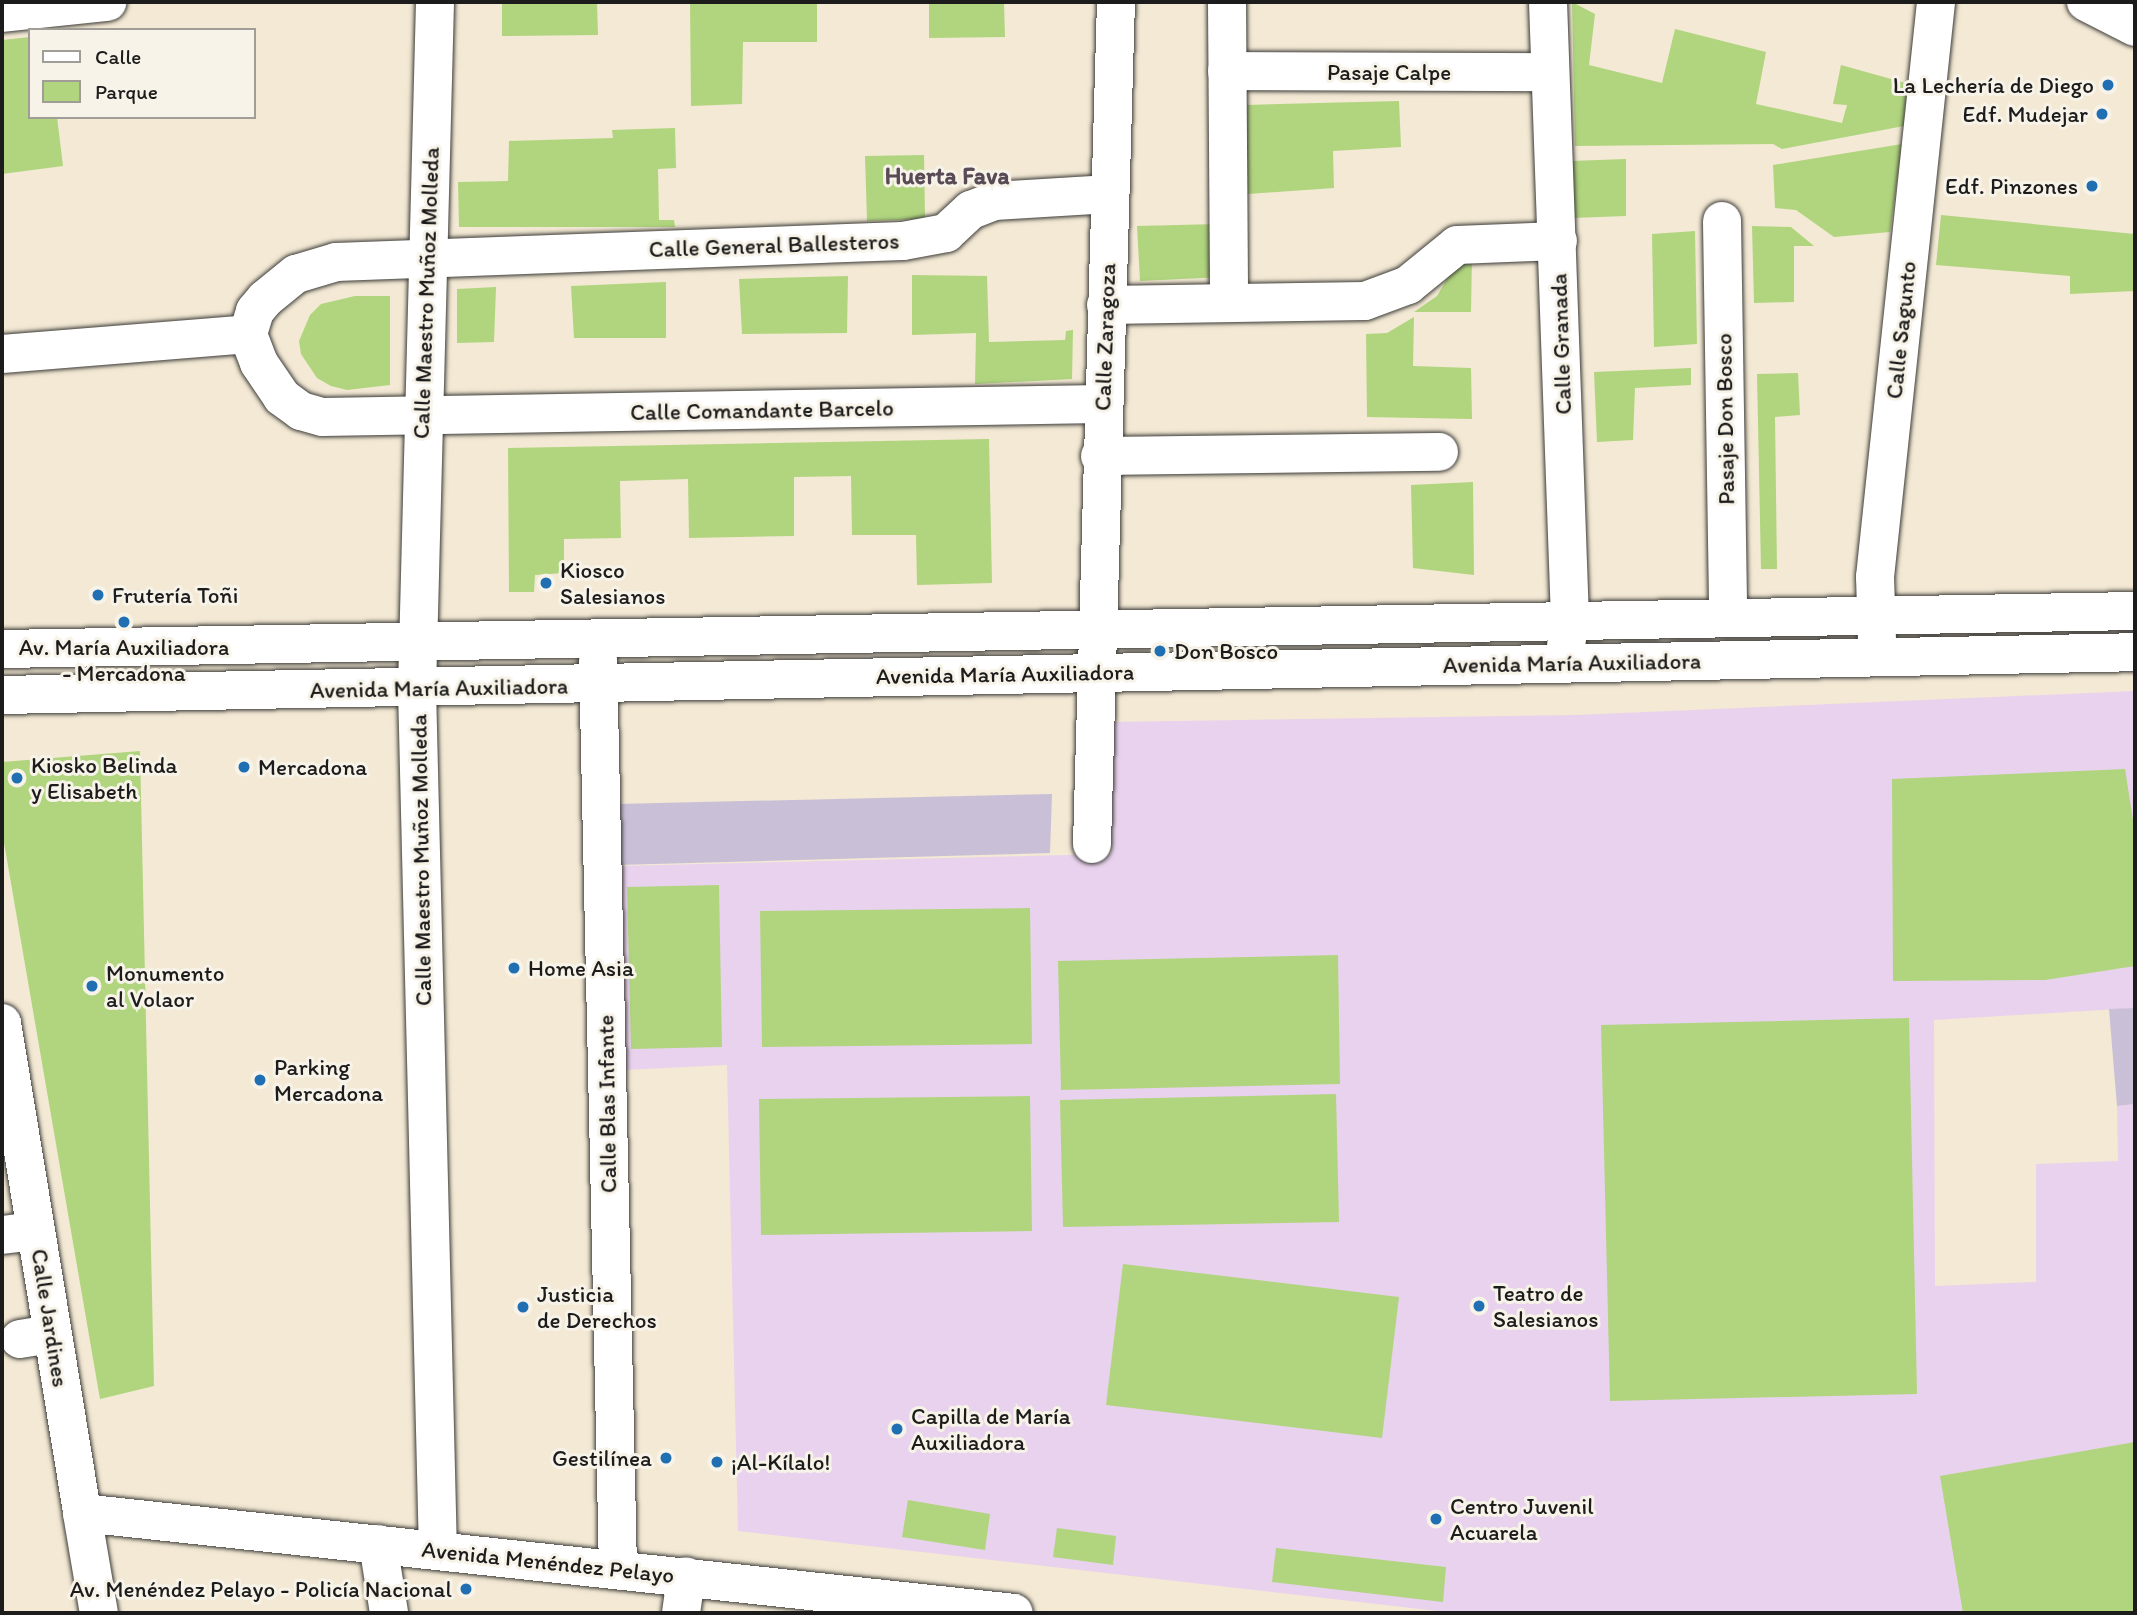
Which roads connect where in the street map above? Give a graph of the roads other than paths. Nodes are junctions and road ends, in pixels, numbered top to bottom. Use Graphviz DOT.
graph roads {
  1 [pos="107,2"];
  2 [pos="435,2"];
  3 [pos="1116,2"];
  4 [pos="1227,2"];
  5 [pos="1548,2"];
  6 [pos="1936,2"];
  7 [pos="2086,2"];
  8 [pos="2,13"];
  9 [pos="2135,27"];
  10 [pos="1227,71"];
  11 [pos="1550,72"];
  12 [pos="1110,194"];
  13 [pos="1722,221"];
  14 [pos="1558,241"];
  15 [pos="426,257"];
  16 [pos="1229,303"];
  17 [pos="1106,305"];
  18 [pos="248,334"];
  19 [pos="2,354"];
  20 [pos="1102,404"];
  21 [pos="421,417"];
  22 [pos="1439,452"];
  23 [pos="1100,456"];
  24 [pos="2135,611"];
  25 [pos="1875,617"];
  26 [pos="1728,618"];
  27 [pos="1570,620"];
  28 [pos="1095,630"];
  29 [pos="597,640"];
  30 [pos="418,644"];
  31 [pos="2,649"];
  32 [pos="2135,652"];
  33 [pos="1878,658"];
  34 [pos="1533,664"];
  35 [pos="1095,672"];
  36 [pos="598,685"];
  37 [pos="417,688"];
  38 [pos="2,695"];
  39 [pos="1092,844"];
  40 [pos="2,1023"];
  41 [pos="19,1233"];
  42 [pos="82,1513"];
  43 [pos="378,1544"];
  44 [pos="438,1551"];
  45 [pos="618,1569"];
  46 [pos="686,1576"];
  47 [pos="963,1611"];
  48 [pos="99,1613"];
  49 [pos="389,1613"];
  50 [pos="681,1613"];
  51 [pos="1014,1613"];
  1 -- 8 [label="street"];
  2 -- 15 [label="street, Calle Maestro Muñoz Molleda"];
  3 -- 12 [label="street, Calle Zaragoza"];
  4 -- 10 [label="street"];
  5 -- 11 [label="street, Calle Granada"];
  6 -- 25 [label="street, Calle Sagunto"];
  7 -- 9 [label="street"];
  10 -- 11 [label="street, Pasaje Calpe"];
  10 -- 16 [label="street"];
  11 -- 14 [label="street, Calle Granada"];
  12 -- 15 [label="street, Calle General Ballesteros"];
  12 -- 17 [label="street, Calle Zaragoza"];
  13 -- 26 [label="street, Pasaje Don Bosco"];
  14 -- 16 [label="street"];
  14 -- 27 [label="street, Calle Granada"];
  15 -- 18 [label="street, Calle General Ballesteros"];
  15 -- 21 [label="street, Calle Maestro Muñoz Molleda"];
  16 -- 17 [label="street"];
  17 -- 20 [label="street, Calle Zaragoza"];
  18 -- 19 [label="street"];
  18 -- 21 [label="street, Calle Comandante Barcelo"];
  20 -- 21 [label="street, Calle Comandante Barcelo"];
  20 -- 23 [label="street, Calle Zaragoza"];
  21 -- 30 [label="street, Calle Maestro Muñoz Molleda"];
  22 -- 23 [label="street"];
  23 -- 28 [label="street, Calle Zaragoza"];
  24 -- 25 [label="street, Avenida María Auxiliadora"];
  25 -- 26 [label="street, Avenida María Auxiliadora"];
  25 -- 33 [label="street, Calle Sagunto"];
  26 -- 27 [label="street, Avenida María Auxiliadora"];
  27 -- 28 [label="street, Avenida María Auxiliadora"];
  27 -- 34 [label="street, Calle Granada"];
  28 -- 29 [label="street, Avenida María Auxiliadora"];
  28 -- 35 [label="street, Calle Zaragoza"];
  29 -- 30 [label="street, Avenida María Auxiliadora"];
  29 -- 36 [label="street, Calle Blas Infante"];
  30 -- 31 [label="street, Avenida María Auxiliadora"];
  30 -- 37 [label="street, Calle Maestro Muñoz Molleda"];
  32 -- 33 [label="street, Avenida María Auxiliadora"];
  33 -- 34 [label="street, Avenida María Auxiliadora"];
  34 -- 35 [label="street, Avenida María Auxiliadora"];
  35 -- 36 [label="street, Avenida María Auxiliadora"];
  35 -- 39 [label="street, Calle Zaragoza"];
  36 -- 37 [label="street, Avenida María Auxiliadora"];
  36 -- 45 [label="street, Calle Blas Infante"];
  37 -- 38 [label="street, Avenida María Auxiliadora"];
  37 -- 44 [label="street, Calle Maestro Muñoz Molleda"];
  40 -- 41 [label="street, Calle Jardines"];
  41 -- 42 [label="street, Calle Jardines"];
  42 -- 43 [label="street, Avenida Menéndez Pelayo"];
  42 -- 48 [label="street, Calle Jardines"];
  43 -- 44 [label="street, Avenida Menéndez Pelayo"];
  43 -- 49 [label="street"];
  44 -- 45 [label="street, Avenida Menéndez Pelayo"];
  45 -- 46 [label="street, Avenida Menéndez Pelayo"];
  46 -- 47 [label="street, Avenida Menéndez Pelayo"];
  46 -- 50 [label="street"];
  47 -- 51 [label="street, Avenida Menéndez Pelayo"];
}
